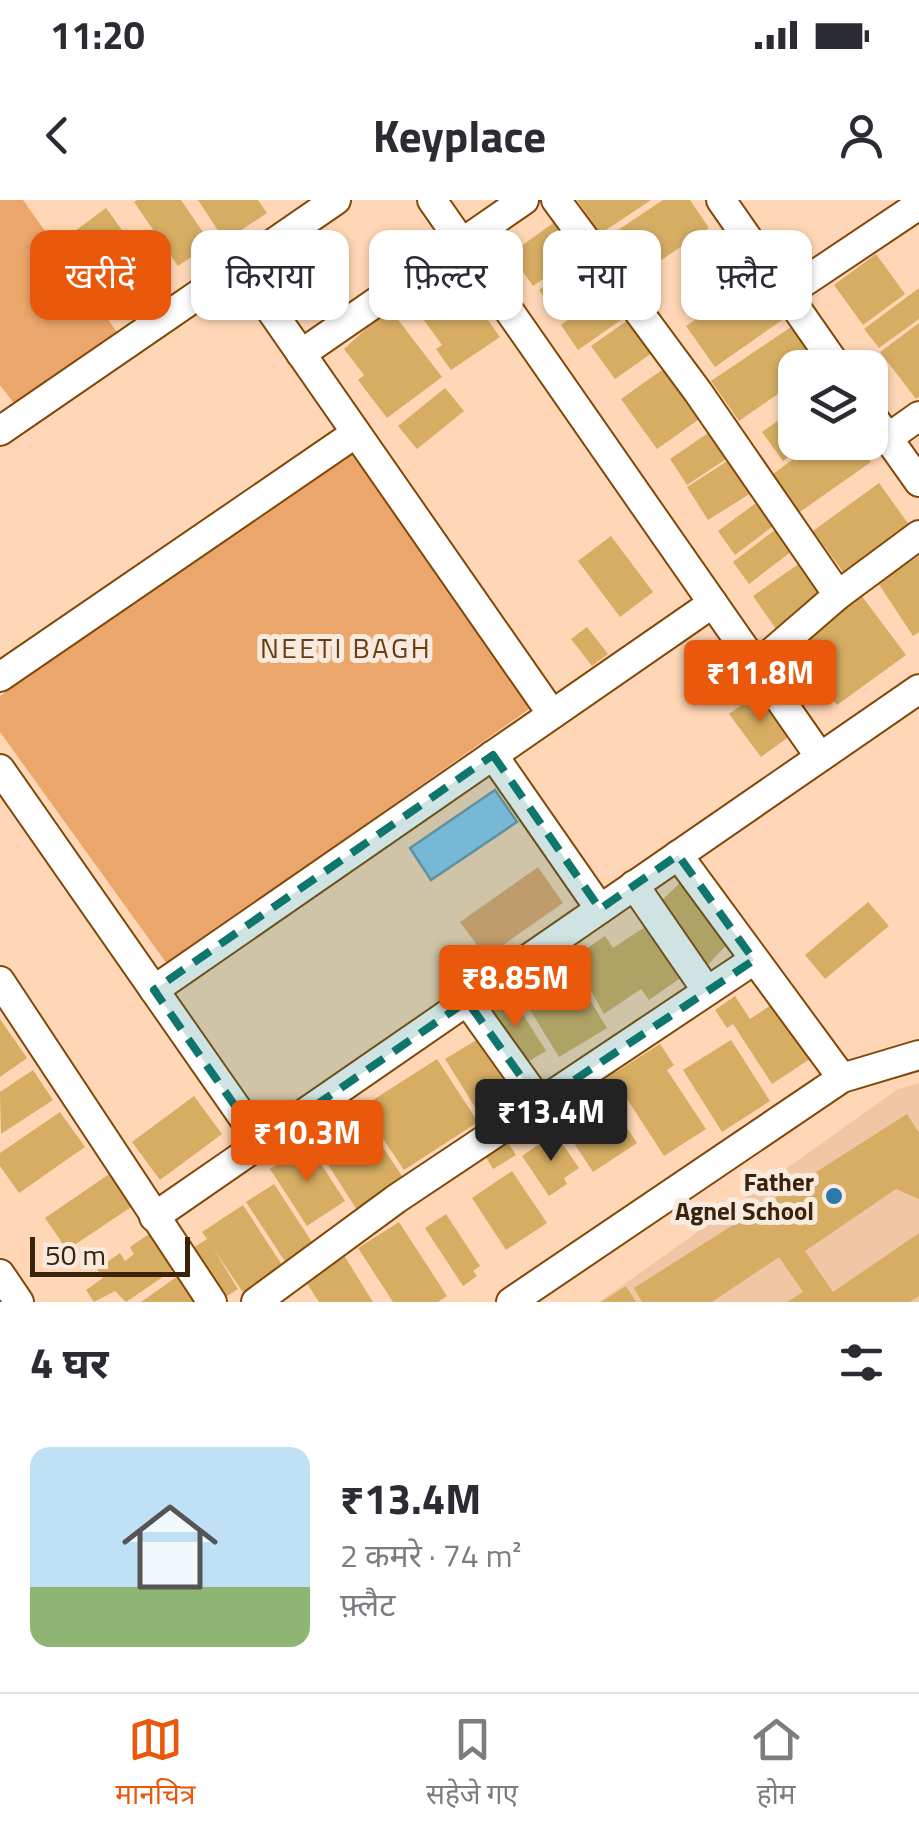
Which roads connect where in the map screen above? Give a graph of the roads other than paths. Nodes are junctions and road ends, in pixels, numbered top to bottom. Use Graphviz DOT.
graph roads {
  1 [pos="336,200"];
  2 [pos="432,200"];
  3 [pos="524,200"];
  4 [pos="556,200"];
  5 [pos="721,200"];
  6 [pos="919,205"];
  7 [pos="292,230"];
  8 [pos="453,230"];
  9 [pos="481,230"];
  10 [pos="742,230"];
  11 [pos="812,277"];
  12 [pos="191,300"];
  13 [pos="369,307"];
  14 [pos="277,320"];
  15 [pos="516,320"];
  16 [pos="804,320"];
  17 [pos="825,350"];
  18 [pos="301,354"];
  19 [pos="919,416"];
  20 [pos="0,431"];
  21 [pos="356,433"];
  22 [pos="888,438"];
  23 [pos="919,482"];
  24 [pos="919,535"];
  25 [pos="838,594"];
  26 [pos="713,604"];
  27 [pos="756,666"];
  28 [pos="0,678"];
  29 [pos="919,688"];
  30 [pos="552,714"];
  31 [pos="493,756"];
  32 [pos="820,757"];
  33 [pos="0,769"];
  34 [pos="678,855"];
  35 [pos="634,886"];
  36 [pos="600,909"];
  37 [pos="754,960"];
  38 [pos="0,981"];
  39 [pos="154,990"];
  40 [pos="707,992"];
  41 [pos="467,1001"];
  42 [pos="919,1055"];
  43 [pos="842,1078"];
  44 [pos="540,1103"];
  45 [pos="261,1143"];
  46 [pos="154,1217"];
  47 [pos="0,1274"];
  48 [pos="519,1300"];
  49 [pos="19,1302"];
  50 [pos="212,1302"];
  51 [pos="256,1302"];
  1 -- 7 [label="street"];
  2 -- 8 [label="street"];
  3 -- 9 [label="street"];
  4 -- 25 [label="street"];
  5 -- 10 [label="street"];
  6 -- 11 [label="street"];
  12 -- 20 [label="street"];
  13 -- 18 [label="street"];
  14 -- 18 [label="street"];
  15 -- 26 [label="street"];
  16 -- 17 [label="street"];
  18 -- 21 [label="street"];
  19 -- 22 [label="street"];
  21 -- 28 [label="street"];
  21 -- 30 [label="street"];
  22 -- 23 [label="street"];
  24 -- 25 [label="street"];
  25 -- 27 [label="street"];
  26 -- 27 [label="street"];
  26 -- 30 [label="street"];
  27 -- 32 [label="street"];
  29 -- 32 [label="street"];
  30 -- 31 [label="street"];
  31 -- 36 [label="street"];
  31 -- 39 [label="street"];
  32 -- 34 [label="street"];
  33 -- 39 [label="street"];
  34 -- 35 [label="street"];
  34 -- 37 [label="street"];
  35 -- 36 [label="street"];
  35 -- 40 [label="street"];
  36 -- 41 [label="street"];
  37 -- 40 [label="street"];
  37 -- 43 [label="street"];
  38 -- 46 [label="street"];
  39 -- 45 [label="street"];
  40 -- 44 [label="street"];
  41 -- 44 [label="street"];
  41 -- 45 [label="street"];
  42 -- 43 [label="street"];
  43 -- 48 [label="street"];
  44 -- 51 [label="street"];
  45 -- 46 [label="street"];
  46 -- 50 [label="street"];
  47 -- 49 [label="street"];
}
